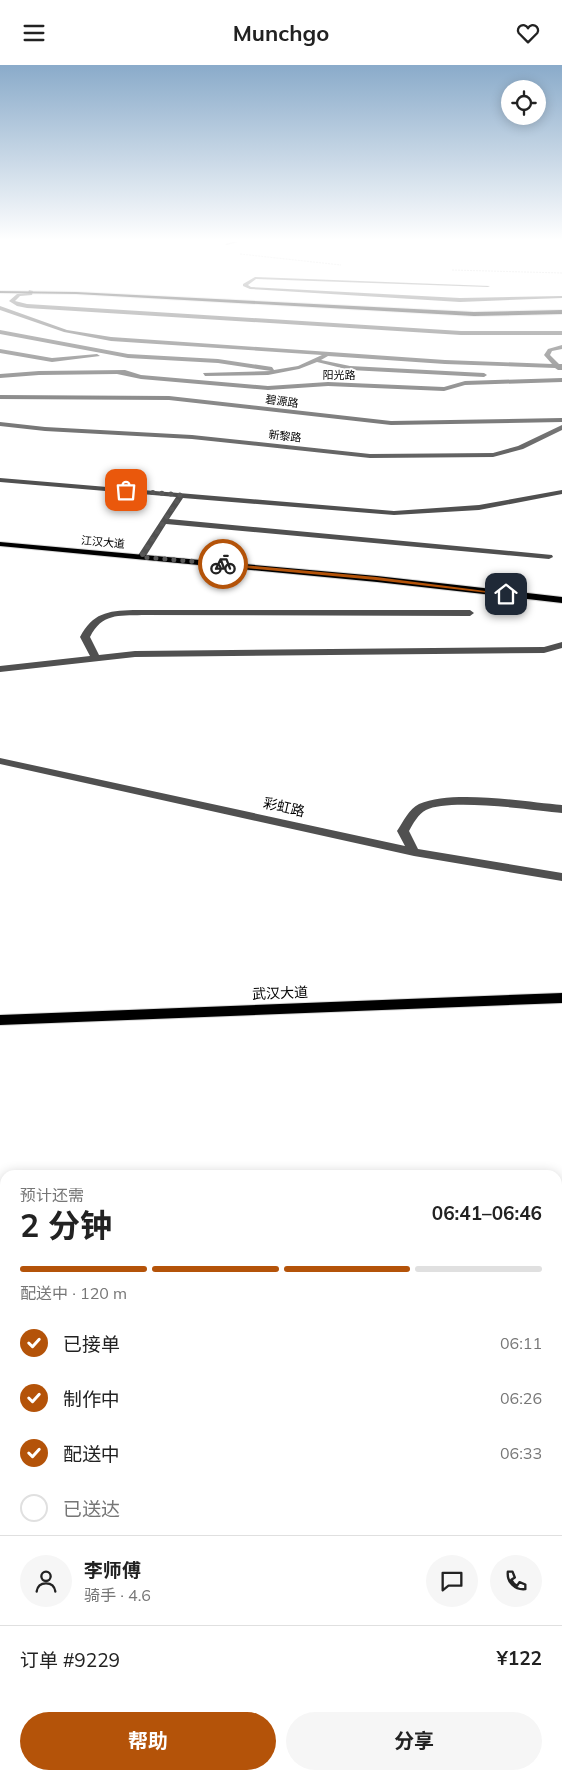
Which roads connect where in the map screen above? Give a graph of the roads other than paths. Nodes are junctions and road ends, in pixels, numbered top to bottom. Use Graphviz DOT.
graph roads {
  1 [pos="40,322"];
  2 [pos="291,322"];
  3 [pos="0,332"];
  4 [pos="562,333"];
  5 [pos="562,347"];
  6 [pos="0,351"];
  7 [pos="327,354"];
  8 [pos="127,355"];
  9 [pos="318,361"];
  10 [pos="445,362"];
  11 [pos="543,365"];
  12 [pos="559,366"];
  13 [pos="279,371"];
  14 [pos="116,372"];
  15 [pos="562,372"];
  16 [pos="441,373"];
  17 [pos="0,376"];
  18 [pos="562,380"];
  19 [pos="0,397"];
  20 [pos="562,420"];
  21 [pos="0,424"];
  22 [pos="562,427"];
  23 [pos="0,479"];
  24 [pos="562,492"];
  25 [pos="181,495"];
  26 [pos="164,521"];
  27 [pos="0,544"];
  28 [pos="141,557"];
  29 [pos="549,557"];
  30 [pos="562,600"];
  31 [pos="470,613"];
  32 [pos="562,645"];
  33 [pos="96,659"];
  34 [pos="0,669"];
  35 [pos="0,761"];
  36 [pos="562,809"];
  37 [pos="414,852"];
  38 [pos="562,877"];
  39 [pos="562,998"];
  40 [pos="0,1021"];
  1 -- 7 [label="street"];
  2 -- 4 [label="street"];
  3 -- 8 [label="street"];
  5 -- 12 [label="street"];
  6 -- 8 [label="street"];
  7 -- 9 [label="street"];
  7 -- 10 [label="street"];
  8 -- 13 [label="street"];
  9 -- 13 [label="street"];
  9 -- 16 [label="street"];
  10 -- 11 [label="street"];
  10 -- 16 [label="street"];
  11 -- 12 [label="street"];
  11 -- 16 [label="street"];
  12 -- 15 [label="street"];
  13 -- 14 [label="street"];
  14 -- 17 [label="street"];
  14 -- 18 [label="street, 阳光路"];
  19 -- 20 [label="street, 碧源路"];
  21 -- 22 [label="street, 新黎路"];
  23 -- 25 [label="street"];
  24 -- 25 [label="street"];
  25 -- 26 [label="street"];
  26 -- 28 [label="street"];
  26 -- 29 [label="street"];
  27 -- 28 [label="main road, 江汉大道"];
  28 -- 30 [label="main road, 江汉大道"];
  31 -- 33 [label="street"];
  32 -- 33 [label="street"];
  33 -- 34 [label="street"];
  35 -- 37 [label="street, 彩虹路"];
  36 -- 37 [label="street"];
  37 -- 38 [label="street, 彩虹路"];
  39 -- 40 [label="main road, 武汉大道"];
}
